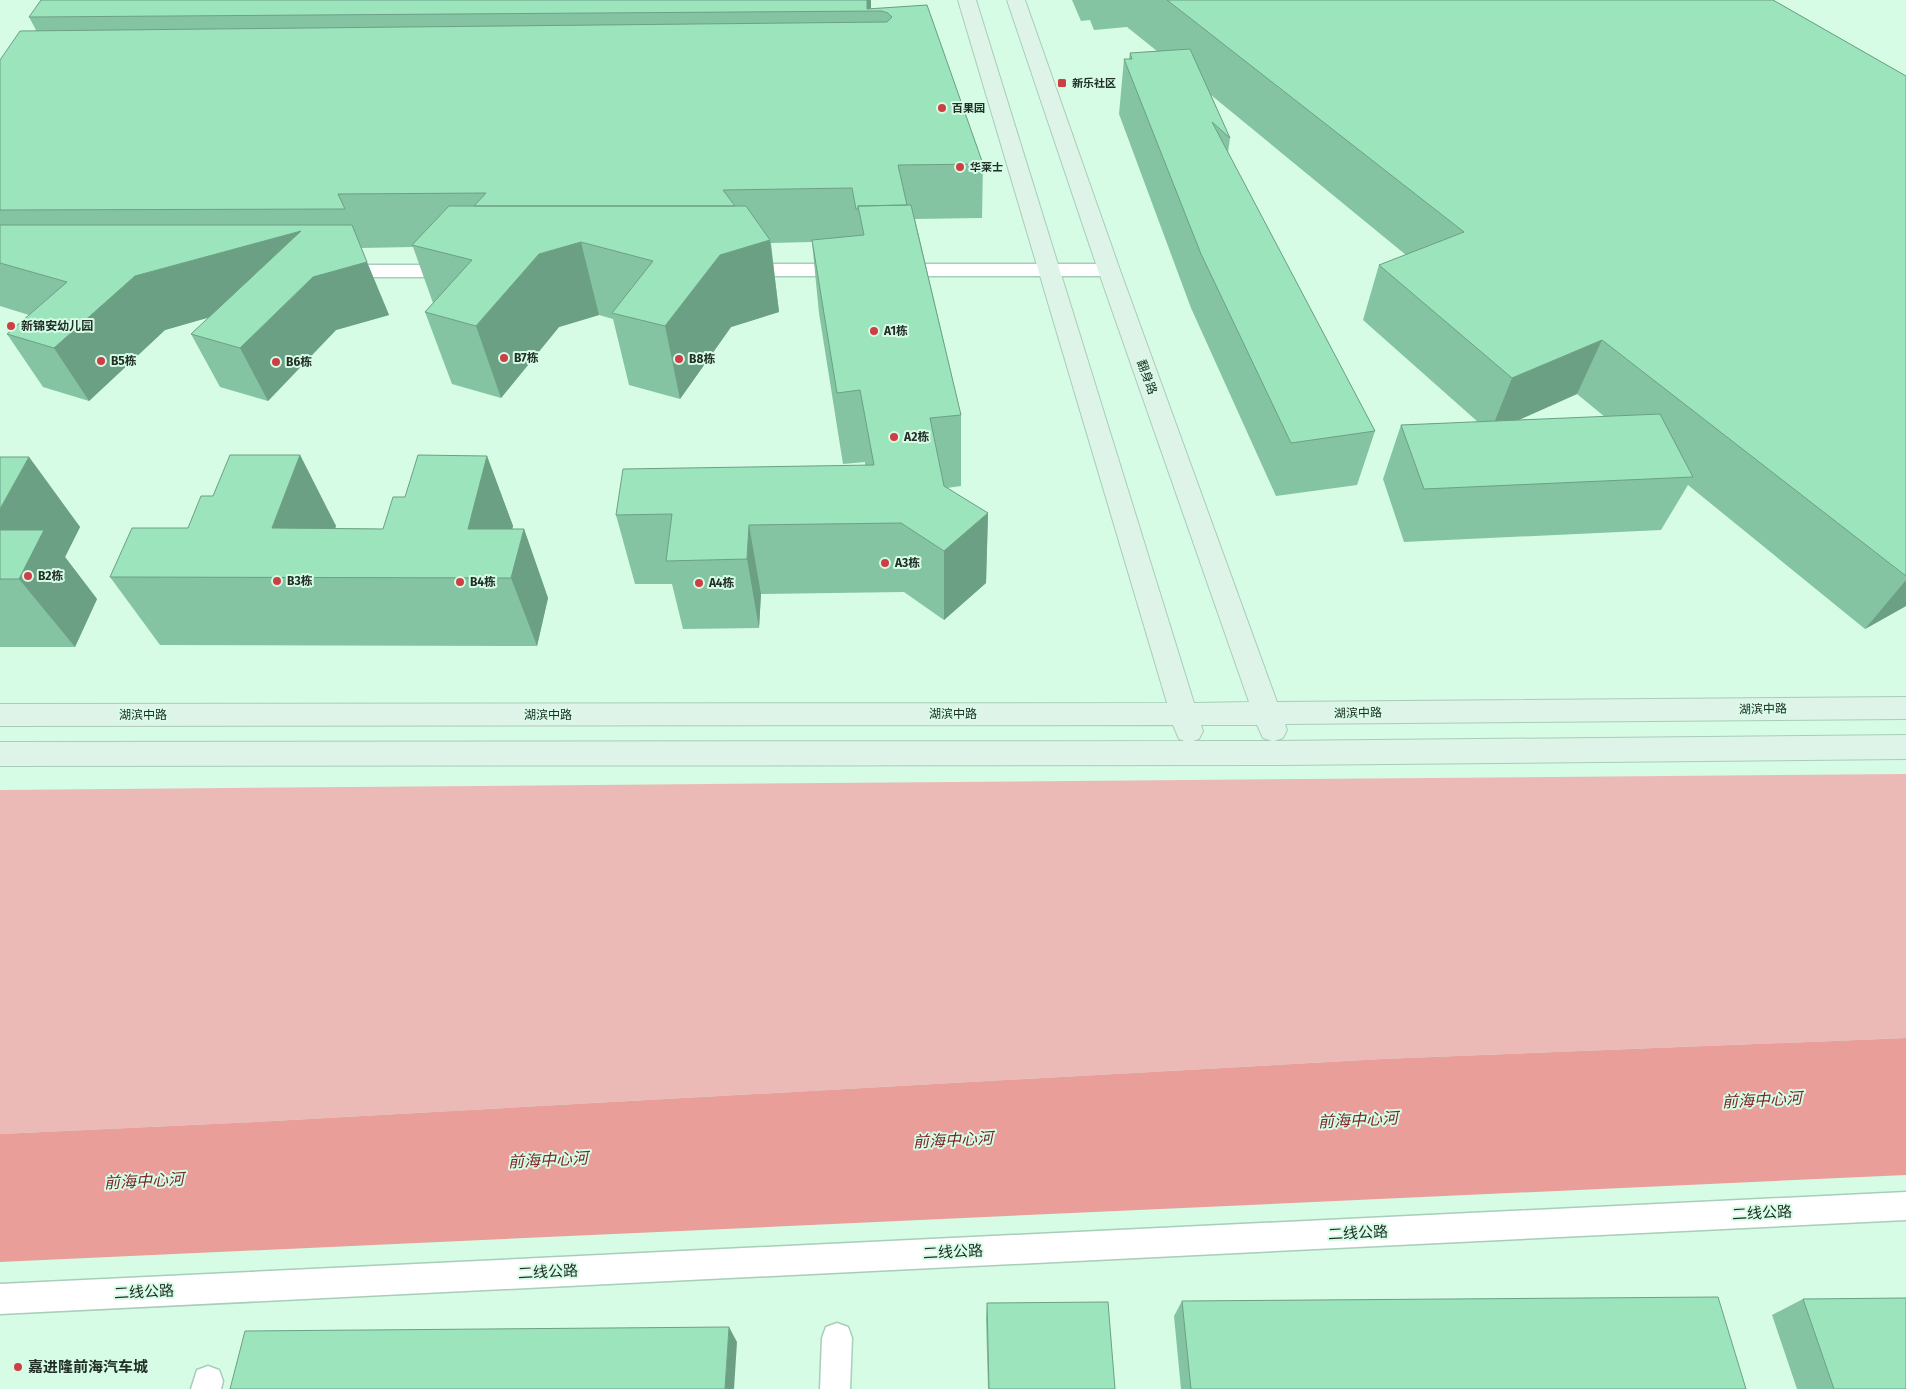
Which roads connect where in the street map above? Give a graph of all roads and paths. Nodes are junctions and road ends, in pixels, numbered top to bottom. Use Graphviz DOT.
graph roads {
  1 [pos="967,0"];
  2 [pos="1016,0"];
  3 [pos="728,270"];
  4 [pos="858,270"];
  5 [pos="878,270"];
  6 [pos="1048,270"];
  7 [pos="1110,270"];
  8 [pos="319,271"];
  9 [pos="469,271"];
  10 [pos="1906,708"];
  11 [pos="1184,714"];
  12 [pos="1267,714"];
  13 [pos="0,715"];
  14 [pos="1906,747"];
  15 [pos="1196,753"];
  16 [pos="1281,753"];
  17 [pos="0,754"];
  18 [pos="1906,1206"];
  19 [pos="0,1298"];
  20 [pos="837,1338"];
  21 [pos="835,1389"];
  1 -- 6 [label="main road"];
  2 -- 7 [label="main road, 翻身路"];
  3 -- 4 [label="lane"];
  5 -- 6 [label="lane"];
  6 -- 7 [label="lane"];
  6 -- 11 [label="main road"];
  7 -- 12 [label="main road, 翻身路"];
  8 -- 9 [label="lane"];
  10 -- 12 [label="main road, 湖滨中路"];
  11 -- 12 [label="main road, 湖滨中路"];
  11 -- 13 [label="main road, 湖滨中路"];
  11 -- 15 [label="main road"];
  12 -- 16 [label="main road, 翻身路"];
  14 -- 16 [label="main road"];
  15 -- 16 [label="main road"];
  15 -- 17 [label="main road"];
  18 -- 19 [label="lane, 二线公路"];
  20 -- 21 [label="lane"];
}
